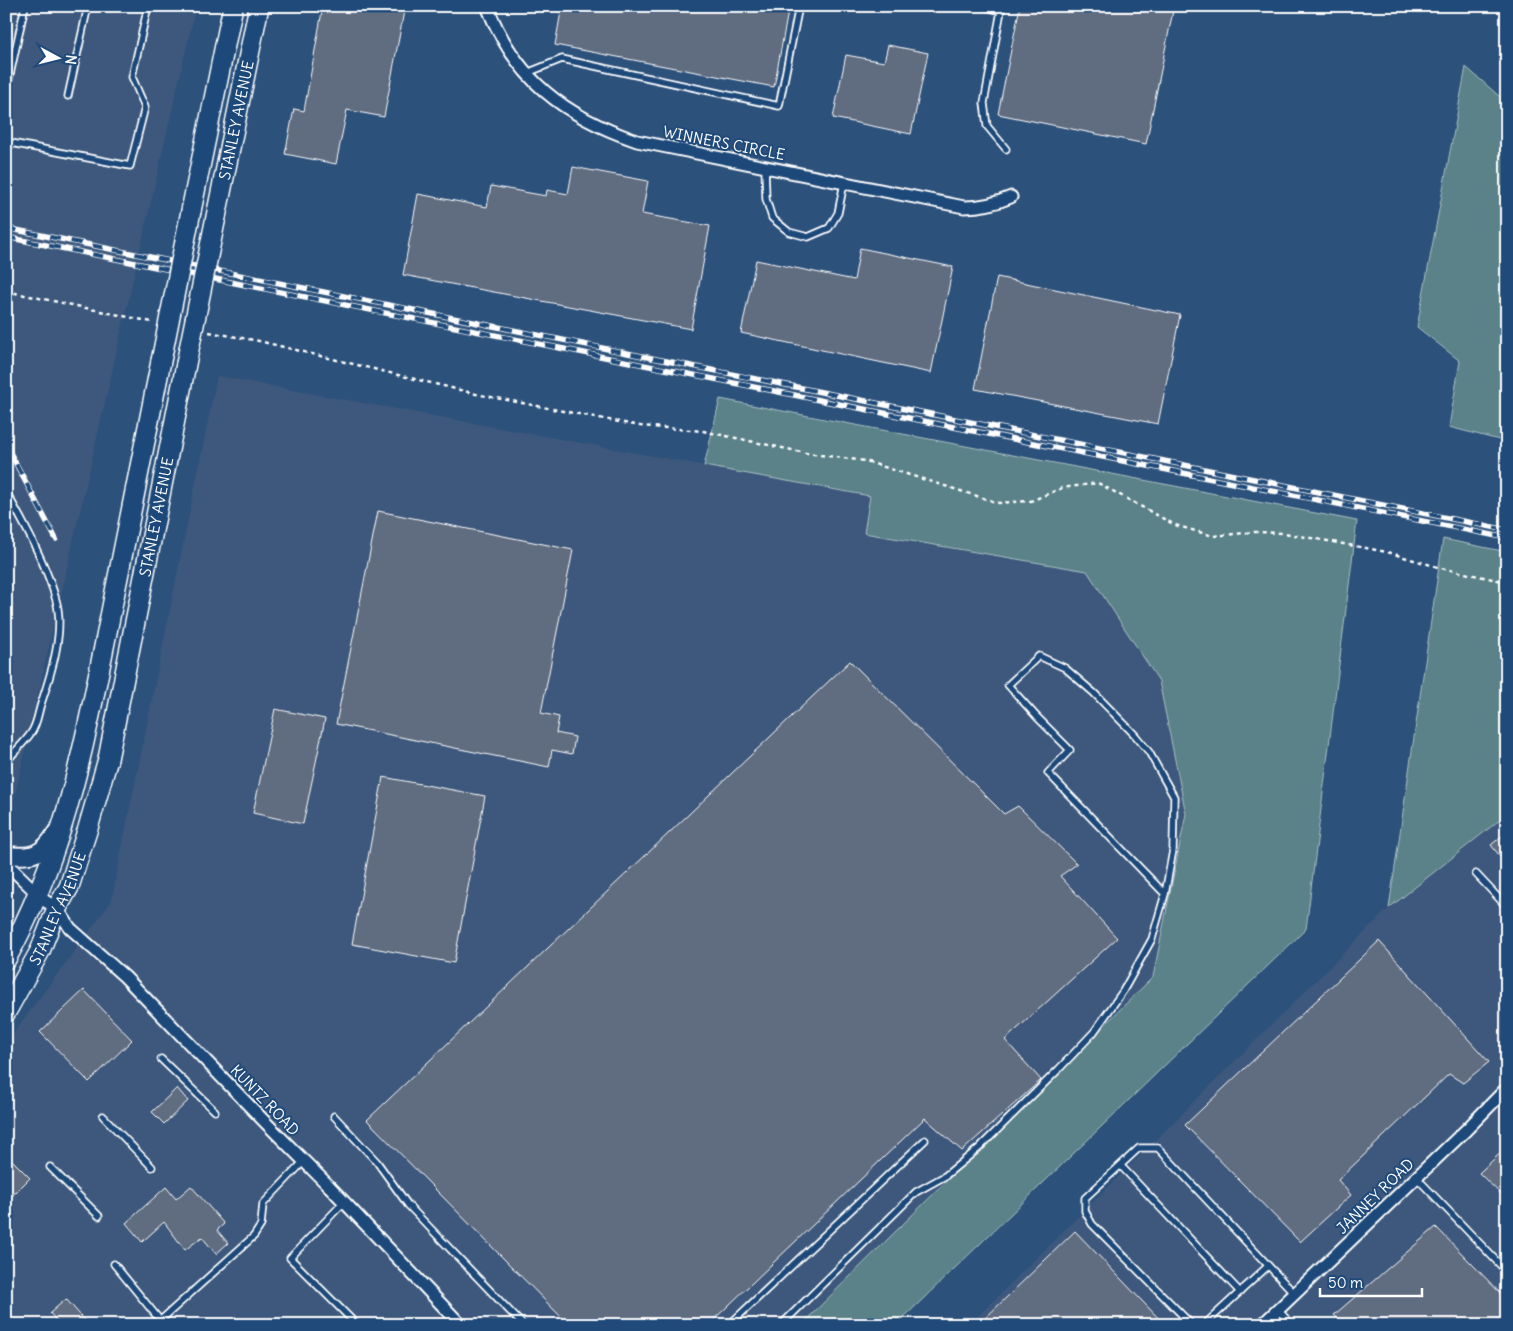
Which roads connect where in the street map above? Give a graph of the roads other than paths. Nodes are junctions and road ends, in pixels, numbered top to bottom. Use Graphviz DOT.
graph roads {
  1 [pos="25,6"];
  2 [pos="88,6"];
  3 [pos="148,6"];
  4 [pos="233,6"];
  5 [pos="259,6"];
  6 [pos="487,6"];
  7 [pos="798,6"];
  8 [pos="982,6"];
  9 [pos="1002,8"];
  10 [pos="527,73"];
  11 [pos="6,93"];
  12 [pos="68,96"];
  13 [pos="6,142"];
  14 [pos="1006,149"];
  15 [pos="765,167"];
  16 [pos="844,183"];
  17 [pos="1011,197"];
  18 [pos="6,495"];
  19 [pos="6,762"];
  20 [pos="64,821"];
  21 [pos="6,855"];
  22 [pos="6,863"];
  23 [pos="1476,874"];
  24 [pos="1165,894"];
  25 [pos="47,901"];
  26 [pos="1507,908"];
  27 [pos="6,959"];
  28 [pos="6,1012"];
  29 [pos="161,1059"];
  30 [pos="1507,1088"];
  31 [pos="215,1112"];
  32 [pos="103,1116"];
  33 [pos="334,1116"];
  34 [pos="925,1140"];
  35 [pos="304,1161"];
  36 [pos="152,1166"];
  37 [pos="1120,1166"];
  38 [pos="50,1167"];
  39 [pos="1416,1177"];
  40 [pos="344,1202"];
  41 [pos="99,1216"];
  42 [pos="114,1264"];
  43 [pos="1268,1266"];
  44 [pos="1507,1272"];
  45 [pos="1240,1292"];
  46 [pos="1294,1294"];
  47 [pos="1278,1310"];
  48 [pos="458,1324"];
  49 [pos="357,1325"];
  50 [pos="523,1325"];
  51 [pos="729,1325"];
  52 [pos="781,1325"];
  53 [pos="1192,1325"];
  54 [pos="1204,1325"];
  55 [pos="1262,1325"];
  56 [pos="1292,1325"];
  1 -- 11 [label="lane"];
  2 -- 12 [label="lane"];
  3 -- 13 [label="lane"];
  4 -- 20 [label="main road, STANLEY AVENUE, bridge"];
  5 -- 25 [label="main road, STANLEY AVENUE, bridge"];
  6 -- 10 [label="street, WINNERS CIRCLE"];
  7 -- 10 [label="lane"];
  8 -- 9 [label="lane"];
  9 -- 14 [label="lane"];
  10 -- 15 [label="street, WINNERS CIRCLE"];
  15 -- 16 [label="street, WINNERS CIRCLE"];
  15 -- 16 [label="lane"];
  16 -- 17 [label="street, WINNERS CIRCLE"];
  18 -- 19 [label="lane"];
  20 -- 21 [label="main road"];
  20 -- 25 [label="main road, STANLEY AVENUE"];
  22 -- 25 [label="street, KUNTZ ROAD"];
  23 -- 26 [label="lane"];
  24 -- 24 [label="lane"];
  24 -- 52 [label="lane"];
  25 -- 27 [label="main road, STANLEY AVENUE"];
  25 -- 28 [label="main road, STANLEY AVENUE"];
  25 -- 35 [label="street, KUNTZ ROAD"];
  29 -- 31 [label="lane"];
  30 -- 39 [label="street, JANNEY ROAD"];
  32 -- 36 [label="lane"];
  33 -- 50 [label="lane"];
  34 -- 51 [label="lane"];
  35 -- 40 [label="street, KUNTZ ROAD"];
  35 -- 42 [label="lane"];
  37 -- 43 [label="lane"];
  37 -- 45 [label="lane"];
  37 -- 53 [label="lane"];
  38 -- 41 [label="lane"];
  39 -- 44 [label="lane"];
  39 -- 46 [label="street, JANNEY ROAD"];
  40 -- 48 [label="street, KUNTZ ROAD"];
  40 -- 49 [label="lane"];
  43 -- 45 [label="lane"];
  43 -- 46 [label="lane"];
  45 -- 54 [label="lane"];
  46 -- 47 [label="street, JANNEY ROAD"];
  47 -- 55 [label="street, JANNEY ROAD"];
  47 -- 56 [label="lane"];
}
